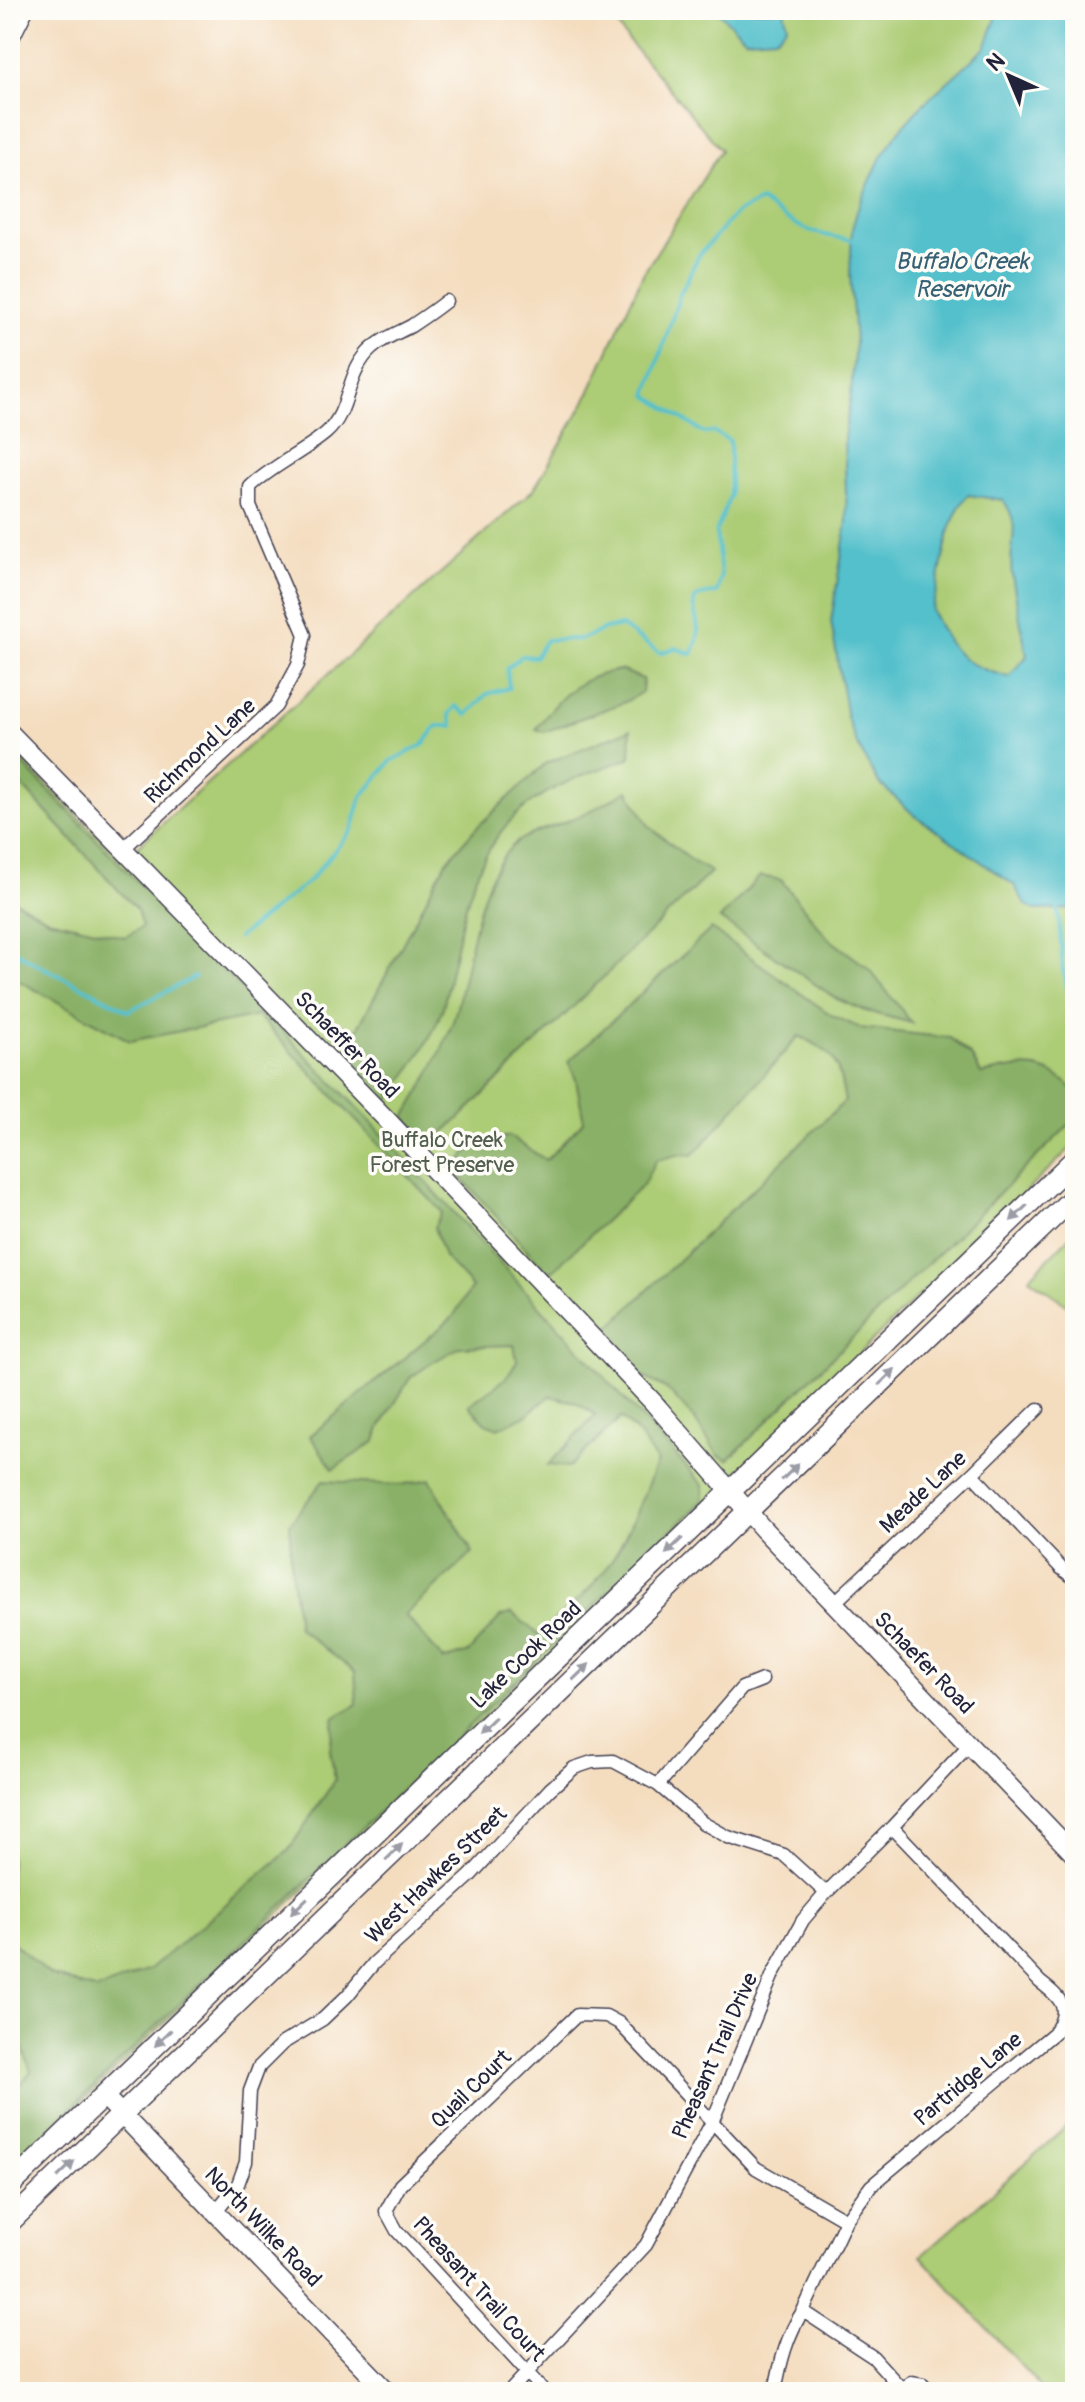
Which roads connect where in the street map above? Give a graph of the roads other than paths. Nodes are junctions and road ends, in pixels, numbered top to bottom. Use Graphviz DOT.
graph roads {
  1 [pos="27,10"];
  2 [pos="10,44"];
  3 [pos="446,301"];
  4 [pos="10,733"];
  5 [pos="123,849"];
  6 [pos="1075,1159"];
  7 [pos="1075,1196"];
  8 [pos="1038,1409"];
  9 [pos="972,1474"];
  10 [pos="739,1503"];
  11 [pos="1075,1579"];
  12 [pos="834,1603"];
  13 [pos="762,1680"];
  14 [pos="970,1744"];
  15 [pos="658,1785"];
  16 [pos="892,1827"];
  17 [pos="1075,1855"];
  18 [pos="826,1893"];
  19 [pos="104,2096"];
  20 [pos="122,2116"];
  21 [pos="713,2120"];
  22 [pos="10,2186"];
  23 [pos="386,2211"];
  24 [pos="215,2212"];
  25 [pos="846,2220"];
  26 [pos="10,2222"];
  27 [pos="803,2311"];
  28 [pos="527,2375"];
  29 [pos="898,2390"];
  30 [pos="388,2392"];
  31 [pos="509,2392"];
  32 [pos="545,2392"];
  33 [pos="775,2392"];
  34 [pos="930,2392"];
  1 -- 2 [label="street"];
  3 -- 5 [label="street, Richmond Lane"];
  4 -- 5 [label="street, Schaeffer Road"];
  5 -- 10 [label="street, Schaeffer Road"];
  6 -- 10 [label="main road, Lake Cook Road, one-way"];
  10 -- 7 [label="main road, Lake Cook Road, one-way"];
  8 -- 9 [label="street, Meade Lane"];
  9 -- 11 [label="street"];
  9 -- 12 [label="street, Meade Lane"];
  10 -- 12 [label="street, Schaefer Road"];
  10 -- 19 [label="main road, Lake Cook Road, one-way"];
  20 -- 10 [label="main road, Lake Cook Road, one-way"];
  12 -- 14 [label="street, Schaefer Road"];
  13 -- 15 [label="street"];
  14 -- 16 [label="street, Pheasant Trail Drive"];
  14 -- 17 [label="street, Schaefer Road"];
  15 -- 18 [label="street, West Hawkes Street"];
  15 -- 24 [label="street, West Hawkes Street"];
  16 -- 18 [label="street, Pheasant Trail Drive"];
  16 -- 25 [label="street, Partridge Lane"];
  18 -- 21 [label="street, Pheasant Trail Drive"];
  19 -- 20 [label="street, North Wilke Road"];
  19 -- 22 [label="main road, Lake Cook Road"];
  20 -- 24 [label="street, North Wilke Road"];
  26 -- 20 [label="main road, Lake Cook Road, one-way"];
  21 -- 23 [label="street, Quail Court"];
  21 -- 25 [label="street"];
  21 -- 28 [label="street, Pheasant Trail Drive"];
  23 -- 28 [label="street, Pheasant Trail Court"];
  24 -- 30 [label="street, North Wilke Road"];
  25 -- 27 [label="street, Partridge Lane"];
  27 -- 29 [label="street"];
  27 -- 33 [label="street, Partridge Lane"];
  28 -- 31 [label="street, Pheasant Trail Drive"];
  28 -- 32 [label="street, Pheasant Trail Court"];
  29 -- 34 [label="street"];
}
